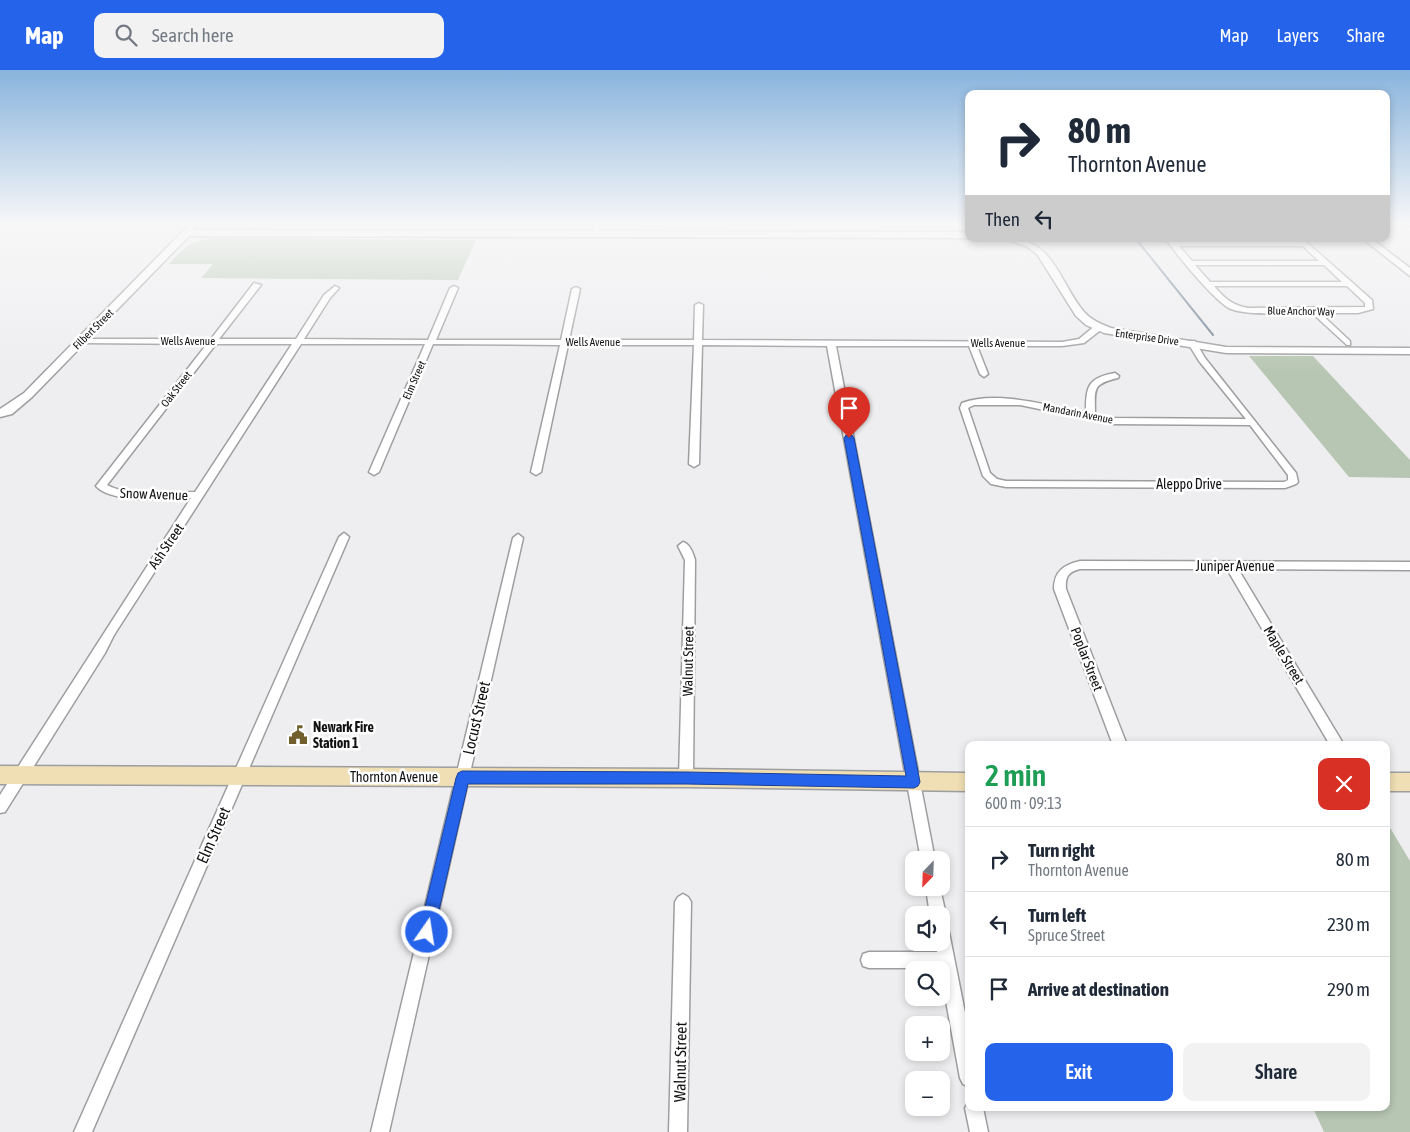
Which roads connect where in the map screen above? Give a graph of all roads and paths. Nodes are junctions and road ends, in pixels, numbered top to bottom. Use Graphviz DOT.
graph roads {
  1 [pos="149,273"];
  2 [pos="1053,273"];
  3 [pos="1198,273"];
  4 [pos="1337,273"];
  5 [pos="1208,284"];
  6 [pos="1349,284"];
  7 [pos="257,285"];
  8 [pos="335,288"];
  9 [pos="454,288"];
  10 [pos="576,289"];
  11 [pos="699,305"];
  12 [pos="1314,311"];
  13 [pos="1099,327"];
  14 [pos="82,341"];
  15 [pos="214,341"];
  16 [pos="298,341"];
  17 [pos="431,342"];
  18 [pos="564,342"];
  19 [pos="698,342"];
  20 [pos="831,343"];
  21 [pos="972,343"];
  22 [pos="1192,343"];
  23 [pos="1347,343"];
  24 [pos="1410,343"];
  25 [pos="1204,345"];
  26 [pos="1410,351"];
  27 [pos="984,374"];
  28 [pos="1115,376"];
  29 [pos="965,405"];
  30 [pos="3,414"];
  31 [pos="1090,418"];
  32 [pos="1252,422"];
  33 [pos="694,464"];
  34 [pos="374,472"];
  35 [pos="536,472"];
  36 [pos="108,492"];
  37 [pos="200,495"];
  38 [pos="344,538"];
  39 [pos="518,538"];
  40 [pos="683,546"];
  41 [pos="1230,566"];
  42 [pos="1410,566"];
  43 [pos="1062,573"];
  44 [pos="1118,741"];
  45 [pos="1335,741"];
  46 [pos="0,775"];
  47 [pos="21,775"];
  48 [pos="239,777"];
  49 [pos="462,778"];
  50 [pos="686,778"];
  51 [pos="914,782"];
  52 [pos="965,782"];
  53 [pos="1390,782"];
  54 [pos="1410,782"];
  55 [pos="0,807"];
  56 [pos="926,851"];
  57 [pos="683,902"];
  58 [pos="944,951"];
  59 [pos="869,960"];
  60 [pos="946,960"];
  61 [pos="965,1057"];
  62 [pos="975,1111"];
  63 [pos="83,1132"];
  64 [pos="380,1132"];
  65 [pos="678,1132"];
  66 [pos="979,1132"];
  1 -- 14 [label="street, Filbert Street"];
  2 -- 13 [label="street, Enterprise Drive"];
  3 -- 5 [label="street"];
  4 -- 6 [label="street"];
  5 -- 6 [label="street"];
  5 -- 12 [label="street, Blue Anchor Way"];
  6 -- 12 [label="street, Blue Anchor Way"];
  7 -- 15 [label="street, Oak Street"];
  8 -- 16 [label="street, Ash Street"];
  9 -- 17 [label="street, Elm Street"];
  10 -- 18 [label="street"];
  11 -- 19 [label="street"];
  12 -- 23 [label="street"];
  13 -- 21 [label="street, Wells Avenue"];
  13 -- 22 [label="street, Enterprise Drive"];
  14 -- 15 [label="street, Wells Avenue"];
  14 -- 30 [label="street, Filbert Street"];
  15 -- 16 [label="street, Wells Avenue"];
  15 -- 36 [label="street, Oak Street"];
  16 -- 17 [label="street, Wells Avenue"];
  16 -- 37 [label="street, Ash Street"];
  17 -- 18 [label="street, Wells Avenue"];
  17 -- 34 [label="street, Elm Street"];
  18 -- 19 [label="street, Wells Avenue"];
  18 -- 35 [label="street"];
  19 -- 20 [label="street, Wells Avenue"];
  19 -- 33 [label="street"];
  20 -- 21 [label="street, Wells Avenue"];
  20 -- 51 [label="street"];
  21 -- 27 [label="street"];
  22 -- 25 [label="street, Enterprise Drive"];
  22 -- 32 [label="street, Aleppo Drive"];
  23 -- 24 [label="street, Enterprise Drive"];
  23 -- 25 [label="street, Enterprise Drive"];
  25 -- 26 [label="street, Enterprise Drive"];
  28 -- 31 [label="street"];
  29 -- 31 [label="street, Mandarin Avenue"];
  29 -- 32 [label="street, Aleppo Drive"];
  31 -- 32 [label="street, Mandarin Avenue"];
  36 -- 37 [label="street, Snow Avenue"];
  37 -- 47 [label="street, Ash Street"];
  38 -- 48 [label="street, Elm Street"];
  39 -- 49 [label="street, Locust Street"];
  40 -- 50 [label="street, Walnut Street"];
  41 -- 42 [label="street, Juniper Avenue"];
  41 -- 43 [label="street, Juniper Avenue"];
  41 -- 45 [label="street, Maple Street"];
  43 -- 44 [label="street, Poplar Street"];
  46 -- 47 [label="main road, Thornton Avenue"];
  47 -- 48 [label="main road, Thornton Avenue"];
  47 -- 55 [label="street, Ash Street"];
  48 -- 49 [label="main road, Thornton Avenue"];
  48 -- 63 [label="street, Elm Street"];
  49 -- 50 [label="main road, Thornton Avenue"];
  49 -- 64 [label="street, Locust Street"];
  50 -- 51 [label="main road, Thornton Avenue"];
  51 -- 52 [label="main road, Thornton Avenue"];
  51 -- 56 [label="street"];
  53 -- 54 [label="main road"];
  57 -- 65 [label="street, Walnut Street"];
  58 -- 60 [label="street"];
  59 -- 60 [label="street"];
  60 -- 61 [label="street"];
  62 -- 66 [label="street"];
}
